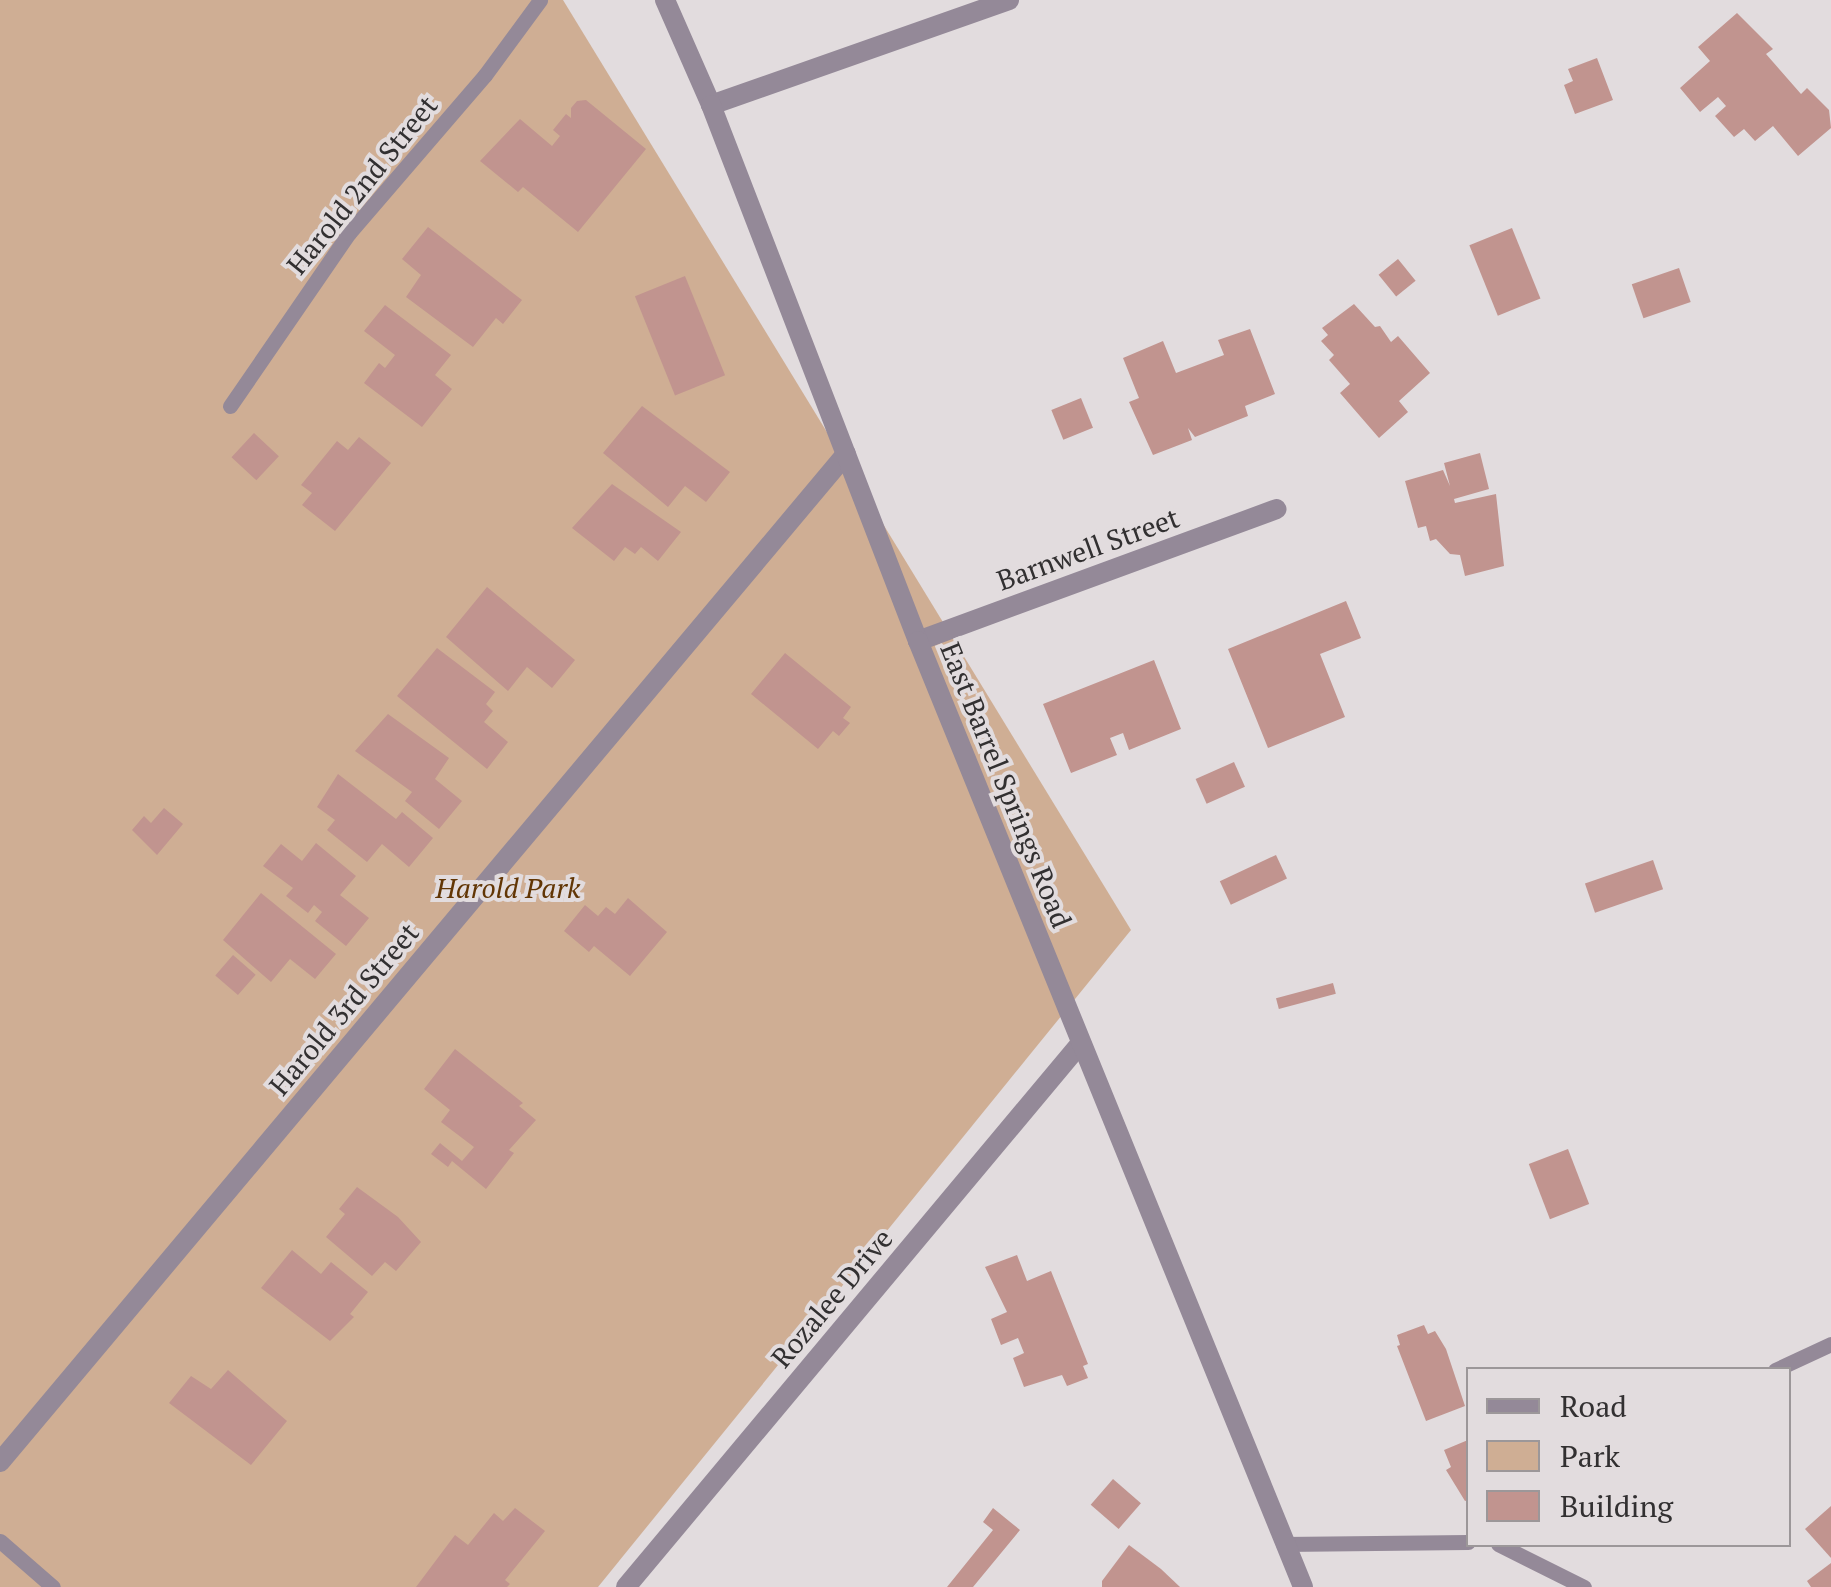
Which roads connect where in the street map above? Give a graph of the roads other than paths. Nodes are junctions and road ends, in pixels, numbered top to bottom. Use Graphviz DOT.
graph roads {
  1 [pos="540,0"];
  2 [pos="665,0"];
  3 [pos="1009,0"];
  4 [pos="711,105"];
  5 [pos="230,406"];
  6 [pos="846,454"];
  7 [pos="1276,509"];
  8 [pos="918,642"];
  9 [pos="1080,1044"];
  10 [pos="1831,1345"];
  11 [pos="1782,1367"];
  12 [pos="0,1462"];
  13 [pos="0,1541"];
  14 [pos="1466,1542"];
  15 [pos="1283,1544"];
  16 [pos="1504,1547"];
  17 [pos="53,1587"];
  18 [pos="626,1587"];
  19 [pos="1303,1587"];
  20 [pos="1584,1587"];
  1 -- 5 [label="lane, Harold 2nd Street"];
  2 -- 4 [label="street, East Barrel Springs Road"];
  3 -- 4 [label="street"];
  4 -- 6 [label="street, East Barrel Springs Road"];
  6 -- 8 [label="street, East Barrel Springs Road"];
  6 -- 12 [label="street, Harold 3rd Street"];
  7 -- 8 [label="street, Barnwell Street"];
  8 -- 9 [label="street, East Barrel Springs Road"];
  9 -- 15 [label="street, East Barrel Springs Road"];
  9 -- 18 [label="street, Rozalee Drive"];
  10 -- 11 [label="lane"];
  13 -- 17 [label="lane"];
  14 -- 15 [label="lane"];
  15 -- 19 [label="street, East Barrel Springs Road"];
  16 -- 20 [label="lane"];
}
